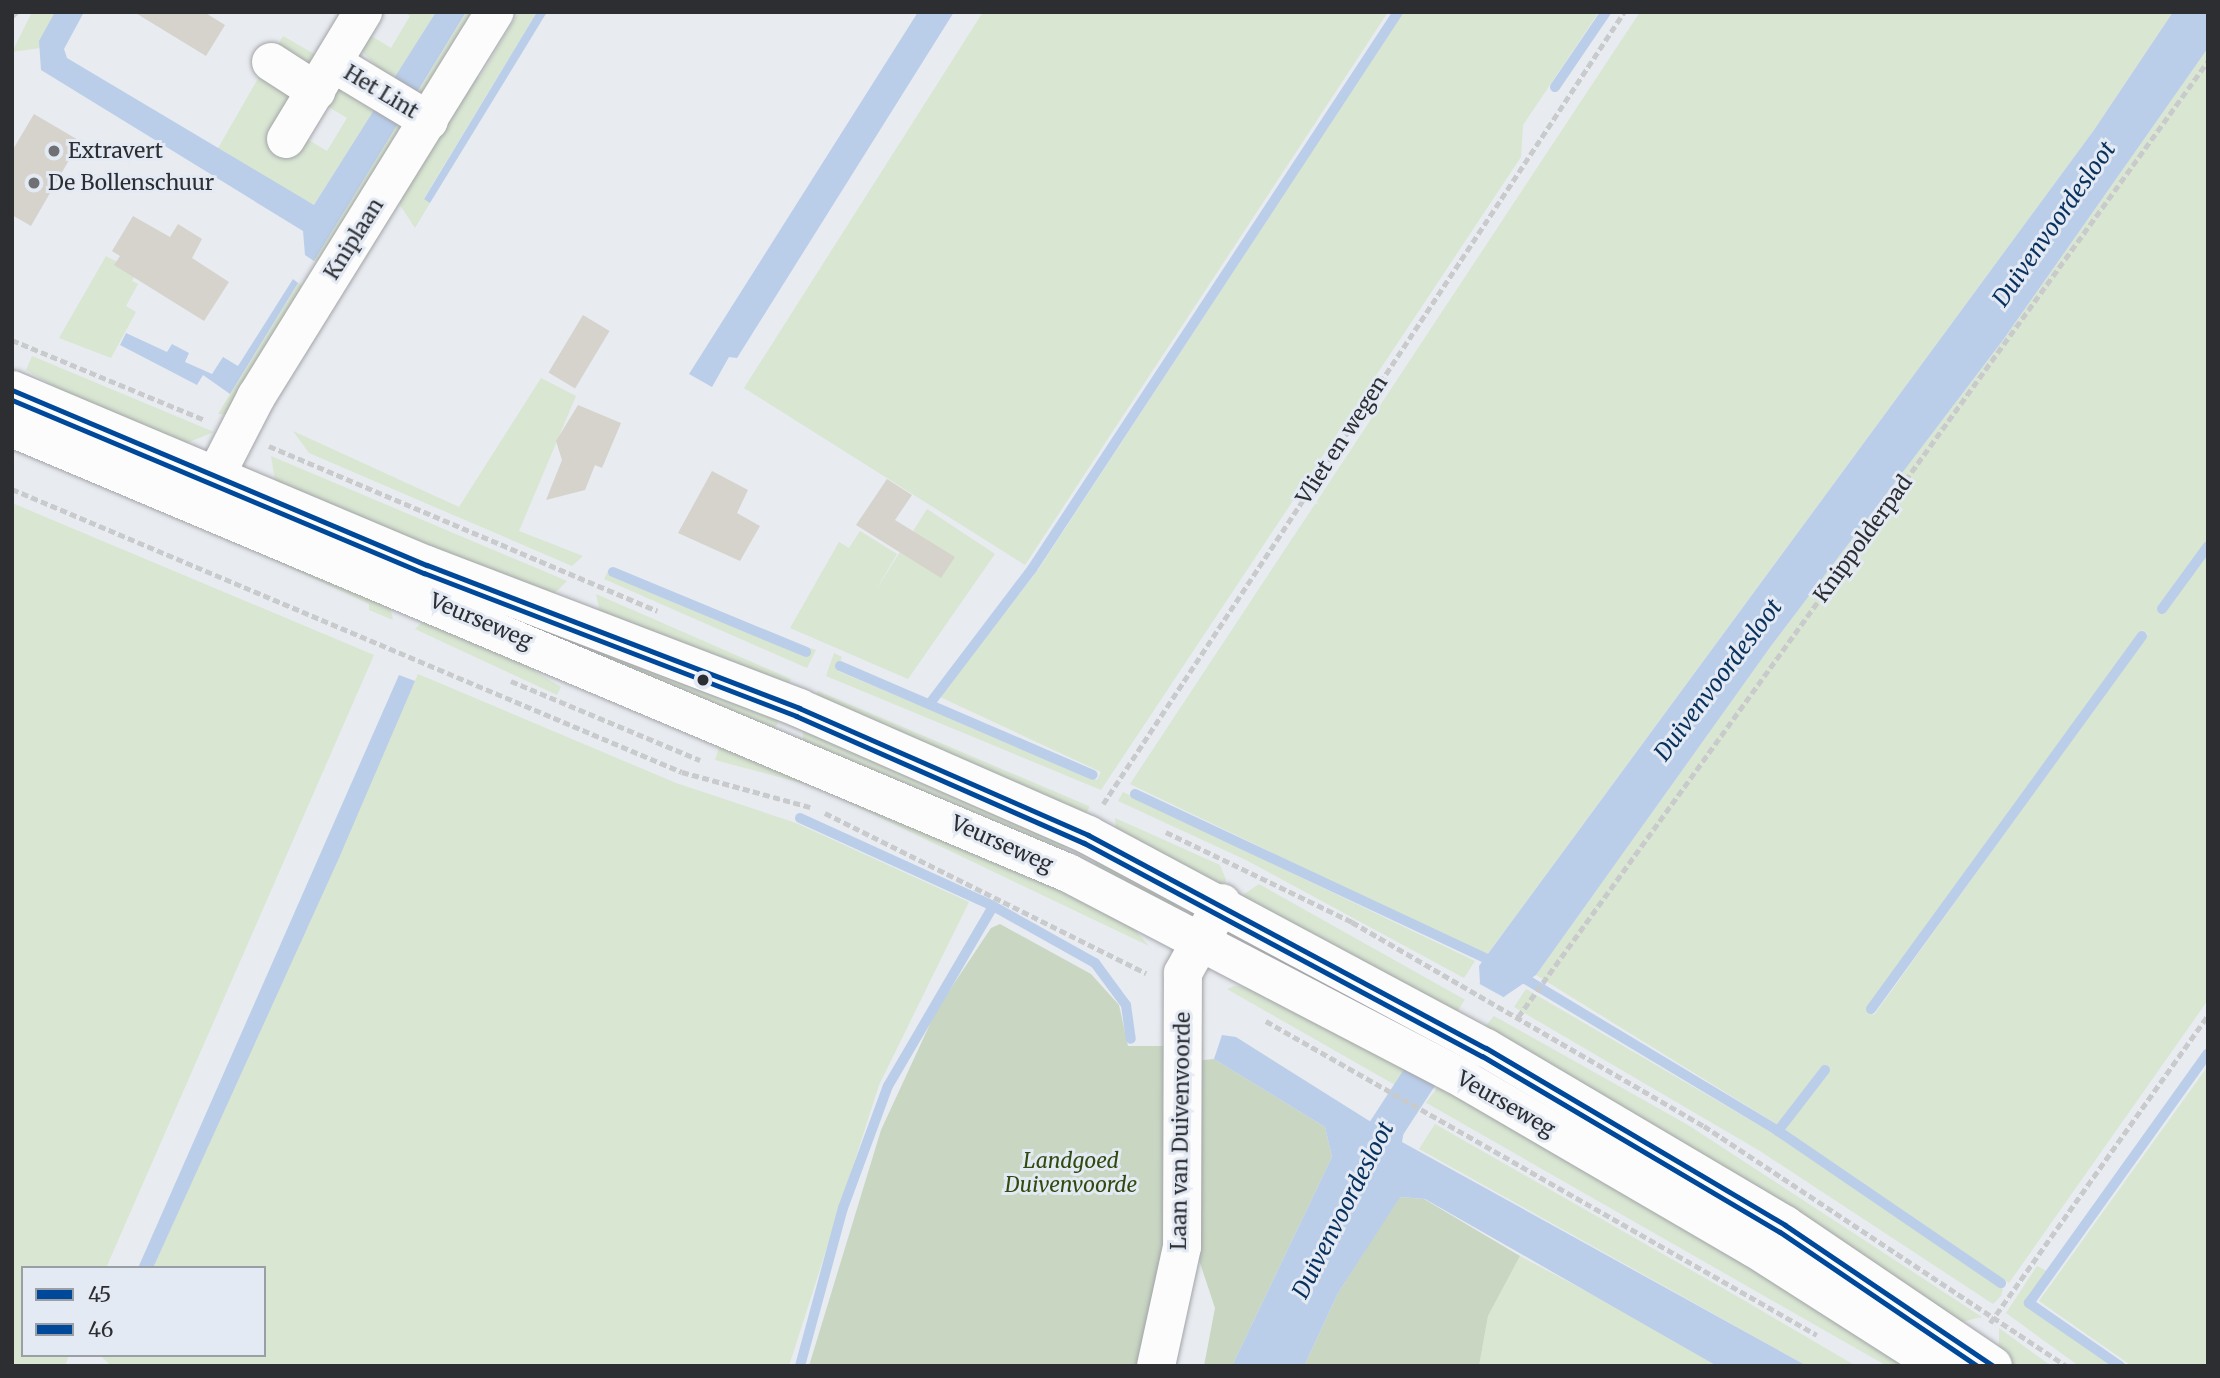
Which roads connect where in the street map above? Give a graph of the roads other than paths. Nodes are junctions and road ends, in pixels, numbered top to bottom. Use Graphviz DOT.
graph roads {
  1 [pos="363,12"];
  2 [pos="495,12"];
  3 [pos="271,62"];
  4 [pos="325,77"];
  5 [pos="423,117"];
  6 [pos="286,138"];
  7 [pos="12,390"];
  8 [pos="12,428"];
  9 [pos="208,491"];
  10 [pos="1222,904"];
  11 [pos="1202,940"];
  12 [pos="1968,1360"];
  13 [pos="1156,1366"];
  1 -- 4 [label="main road, Het Lint"];
  2 -- 5 [label="main road, Kniplaan"];
  3 -- 4 [label="main road, Het Lint"];
  4 -- 5 [label="main road, Het Lint"];
  4 -- 6 [label="main road, Het Lint"];
  5 -- 9 [label="main road, Kniplaan"];
  7 -- 9 [label="main road, Veurseweg"];
  8 -- 9 [label="main road, Veurseweg"];
  9 -- 10 [label="main road, Veurseweg"];
  9 -- 11 [label="main road, Veurseweg"];
  10 -- 11 [label="main road, Laan van Duivenvoorde"];
  10 -- 12 [label="main road, Veurseweg"];
  11 -- 12 [label="main road, Veurseweg"];
  11 -- 13 [label="main road, Laan van Duivenvoorde"];
}
